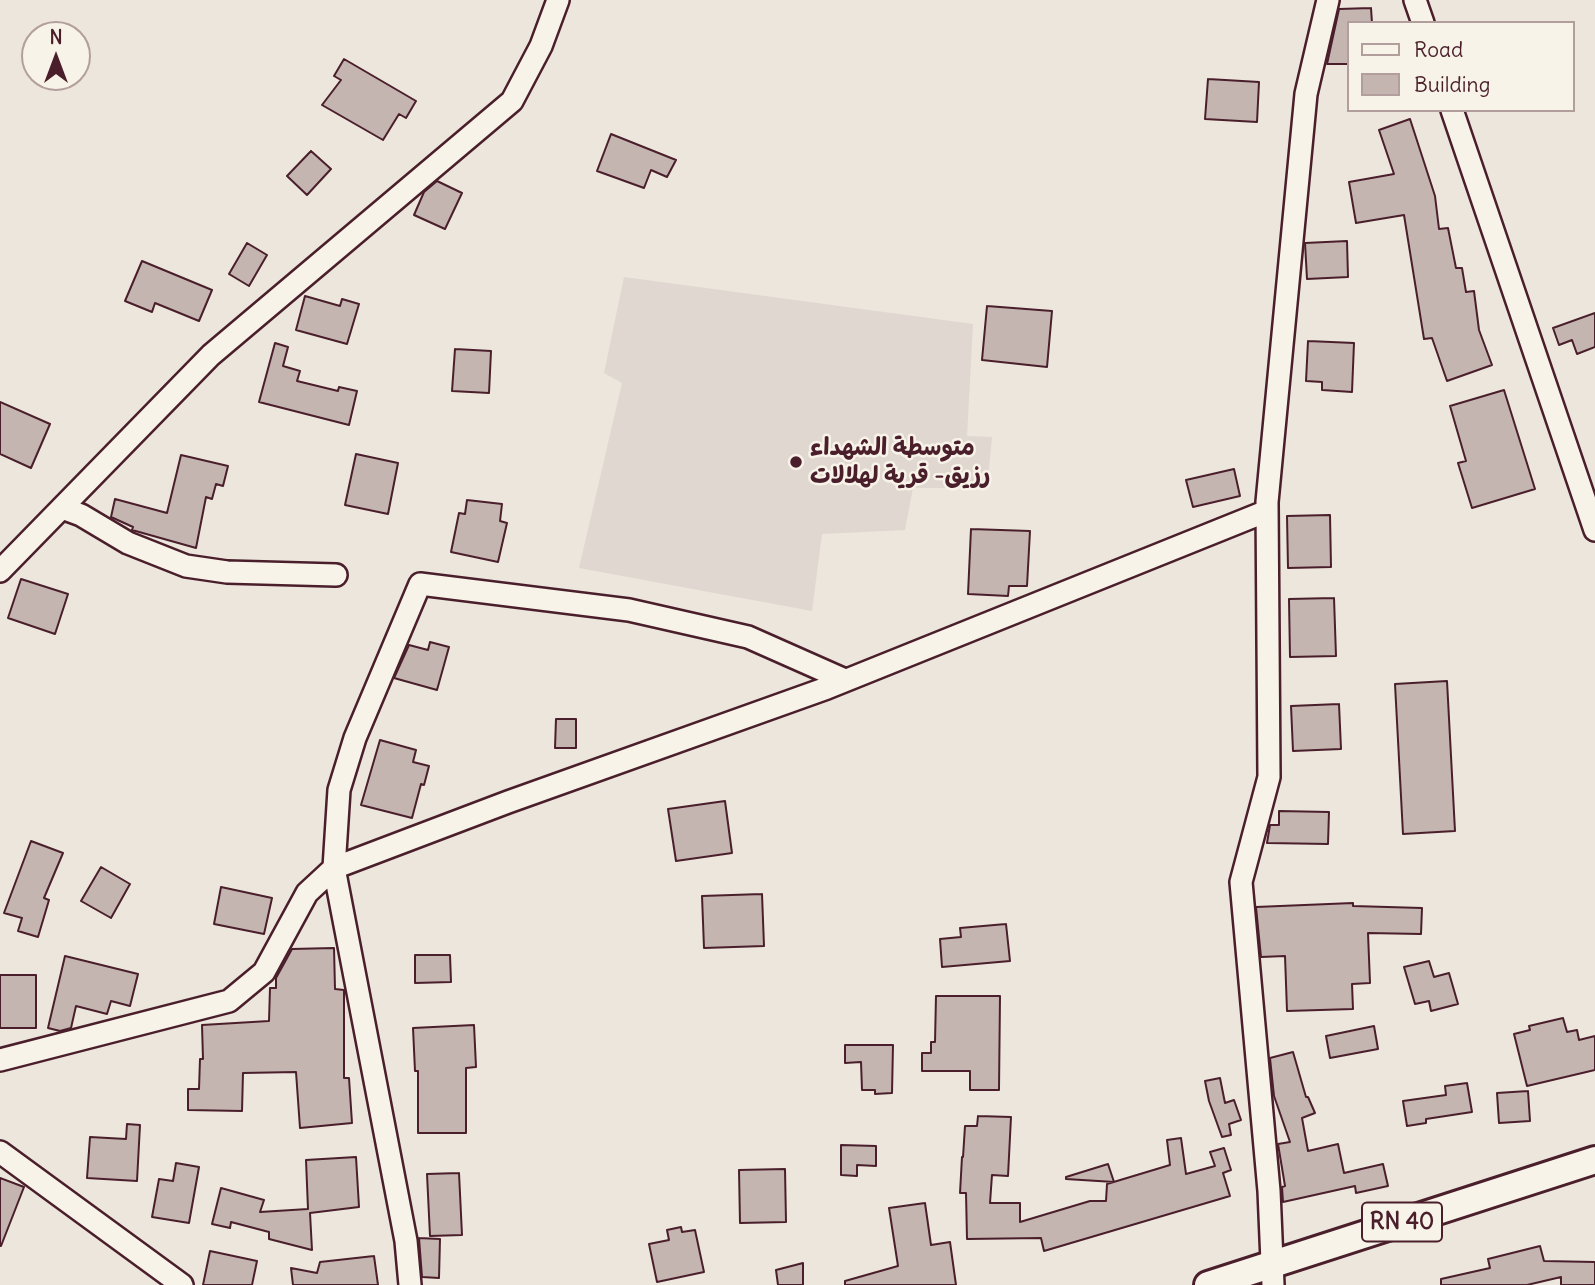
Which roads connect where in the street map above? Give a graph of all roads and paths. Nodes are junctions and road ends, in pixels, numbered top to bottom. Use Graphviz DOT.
graph roads {
  1 [pos="558,0"];
  2 [pos="1328,0"];
  3 [pos="1415,0"];
  4 [pos="1422,21"];
  5 [pos="1453,112"];
  6 [pos="62,508"];
  7 [pos="1267,511"];
  8 [pos="1595,530"];
  9 [pos="0,571"];
  10 [pos="336,575"];
  11 [pos="845,680"];
  12 [pos="334,868"];
  13 [pos="0,1060"];
  14 [pos="0,1152"];
  15 [pos="1595,1160"];
  16 [pos="1273,1275"];
  17 [pos="182,1285"];
  18 [pos="410,1285"];
  19 [pos="1208,1285"];
  1 -- 6 [label="street"];
  2 -- 7 [label="street"];
  3 -- 4 [label="street"];
  5 -- 8 [label="street"];
  6 -- 9 [label="street"];
  6 -- 10 [label="street"];
  7 -- 11 [label="street"];
  7 -- 16 [label="street"];
  11 -- 12 [label="street"];
  11 -- 12 [label="street"];
  12 -- 13 [label="street"];
  12 -- 18 [label="street"];
  14 -- 17 [label="street"];
  15 -- 16 [label="main road, RN 40"];
  16 -- 19 [label="main road, RN 40"];
}
